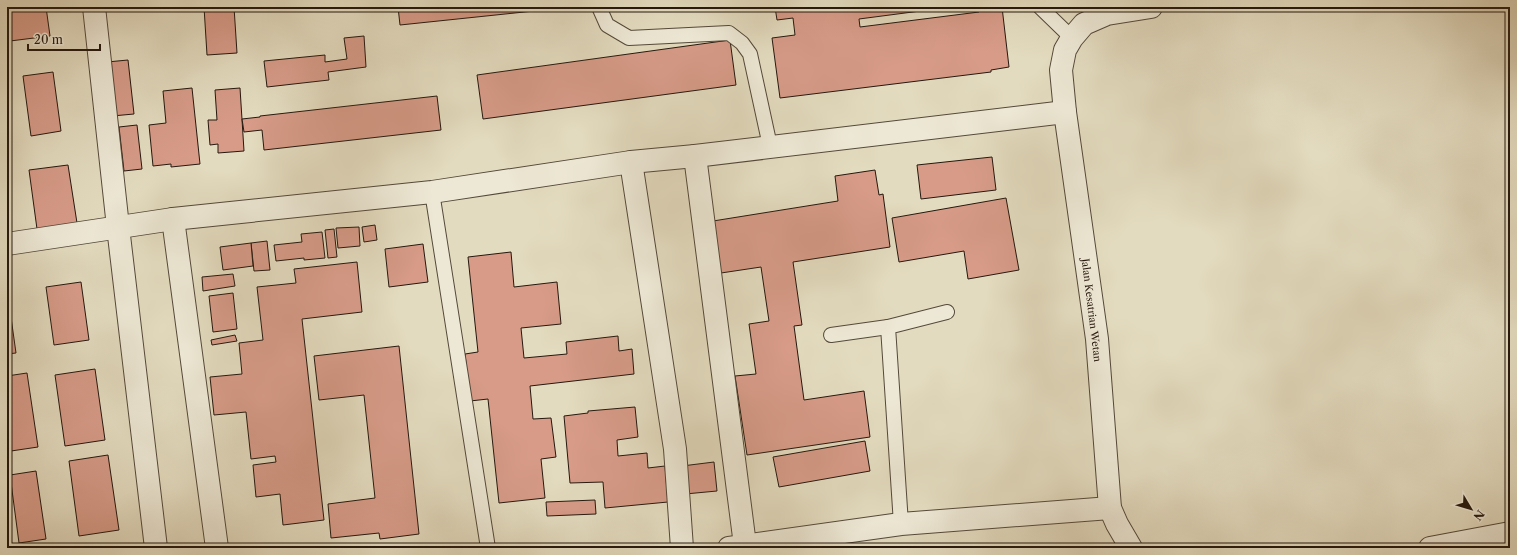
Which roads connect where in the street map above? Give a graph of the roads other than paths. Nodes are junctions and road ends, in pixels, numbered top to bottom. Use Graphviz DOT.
graph roads {
  1 [pos="94,7"];
  2 [pos="599,7"];
  3 [pos="1040,7"];
  4 [pos="1151,7"];
  5 [pos="1072,38"];
  6 [pos="1065,112"];
  7 [pos="770,146"];
  8 [pos="695,156"];
  9 [pos="631,162"];
  10 [pos="432,192"];
  11 [pos="173,219"];
  12 [pos="118,227"];
  13 [pos="7,244"];
  14 [pos="947,312"];
  15 [pos="888,327"];
  16 [pos="831,335"];
  17 [pos="1110,508"];
  18 [pos="901,524"];
  19 [pos="1510,533"];
  20 [pos="737,546"];
  21 [pos="156,548"];
  22 [pos="217,548"];
  23 [pos="488,548"];
  24 [pos="682,548"];
  25 [pos="1131,548"];
  26 [pos="1430,548"];
  1 -- 12 [label="street"];
  2 -- 7 [label="lane"];
  3 -- 5 [label="lane"];
  4 -- 5 [label="street, Jalan Kesatrian Wetan"];
  5 -- 6 [label="street, Jalan Kesatrian Wetan"];
  6 -- 7 [label="street"];
  6 -- 17 [label="street, Jalan Kesatrian Wetan"];
  7 -- 8 [label="street"];
  8 -- 9 [label="street"];
  8 -- 20 [label="street"];
  9 -- 10 [label="street"];
  9 -- 24 [label="street"];
  10 -- 11 [label="street"];
  10 -- 23 [label="lane"];
  11 -- 12 [label="street"];
  11 -- 22 [label="street"];
  12 -- 13 [label="street"];
  12 -- 21 [label="street"];
  14 -- 15 [label="lane"];
  15 -- 16 [label="lane"];
  15 -- 18 [label="lane"];
  17 -- 18 [label="street"];
  17 -- 25 [label="street"];
  18 -- 20 [label="street"];
  19 -- 26 [label="street"];
}
